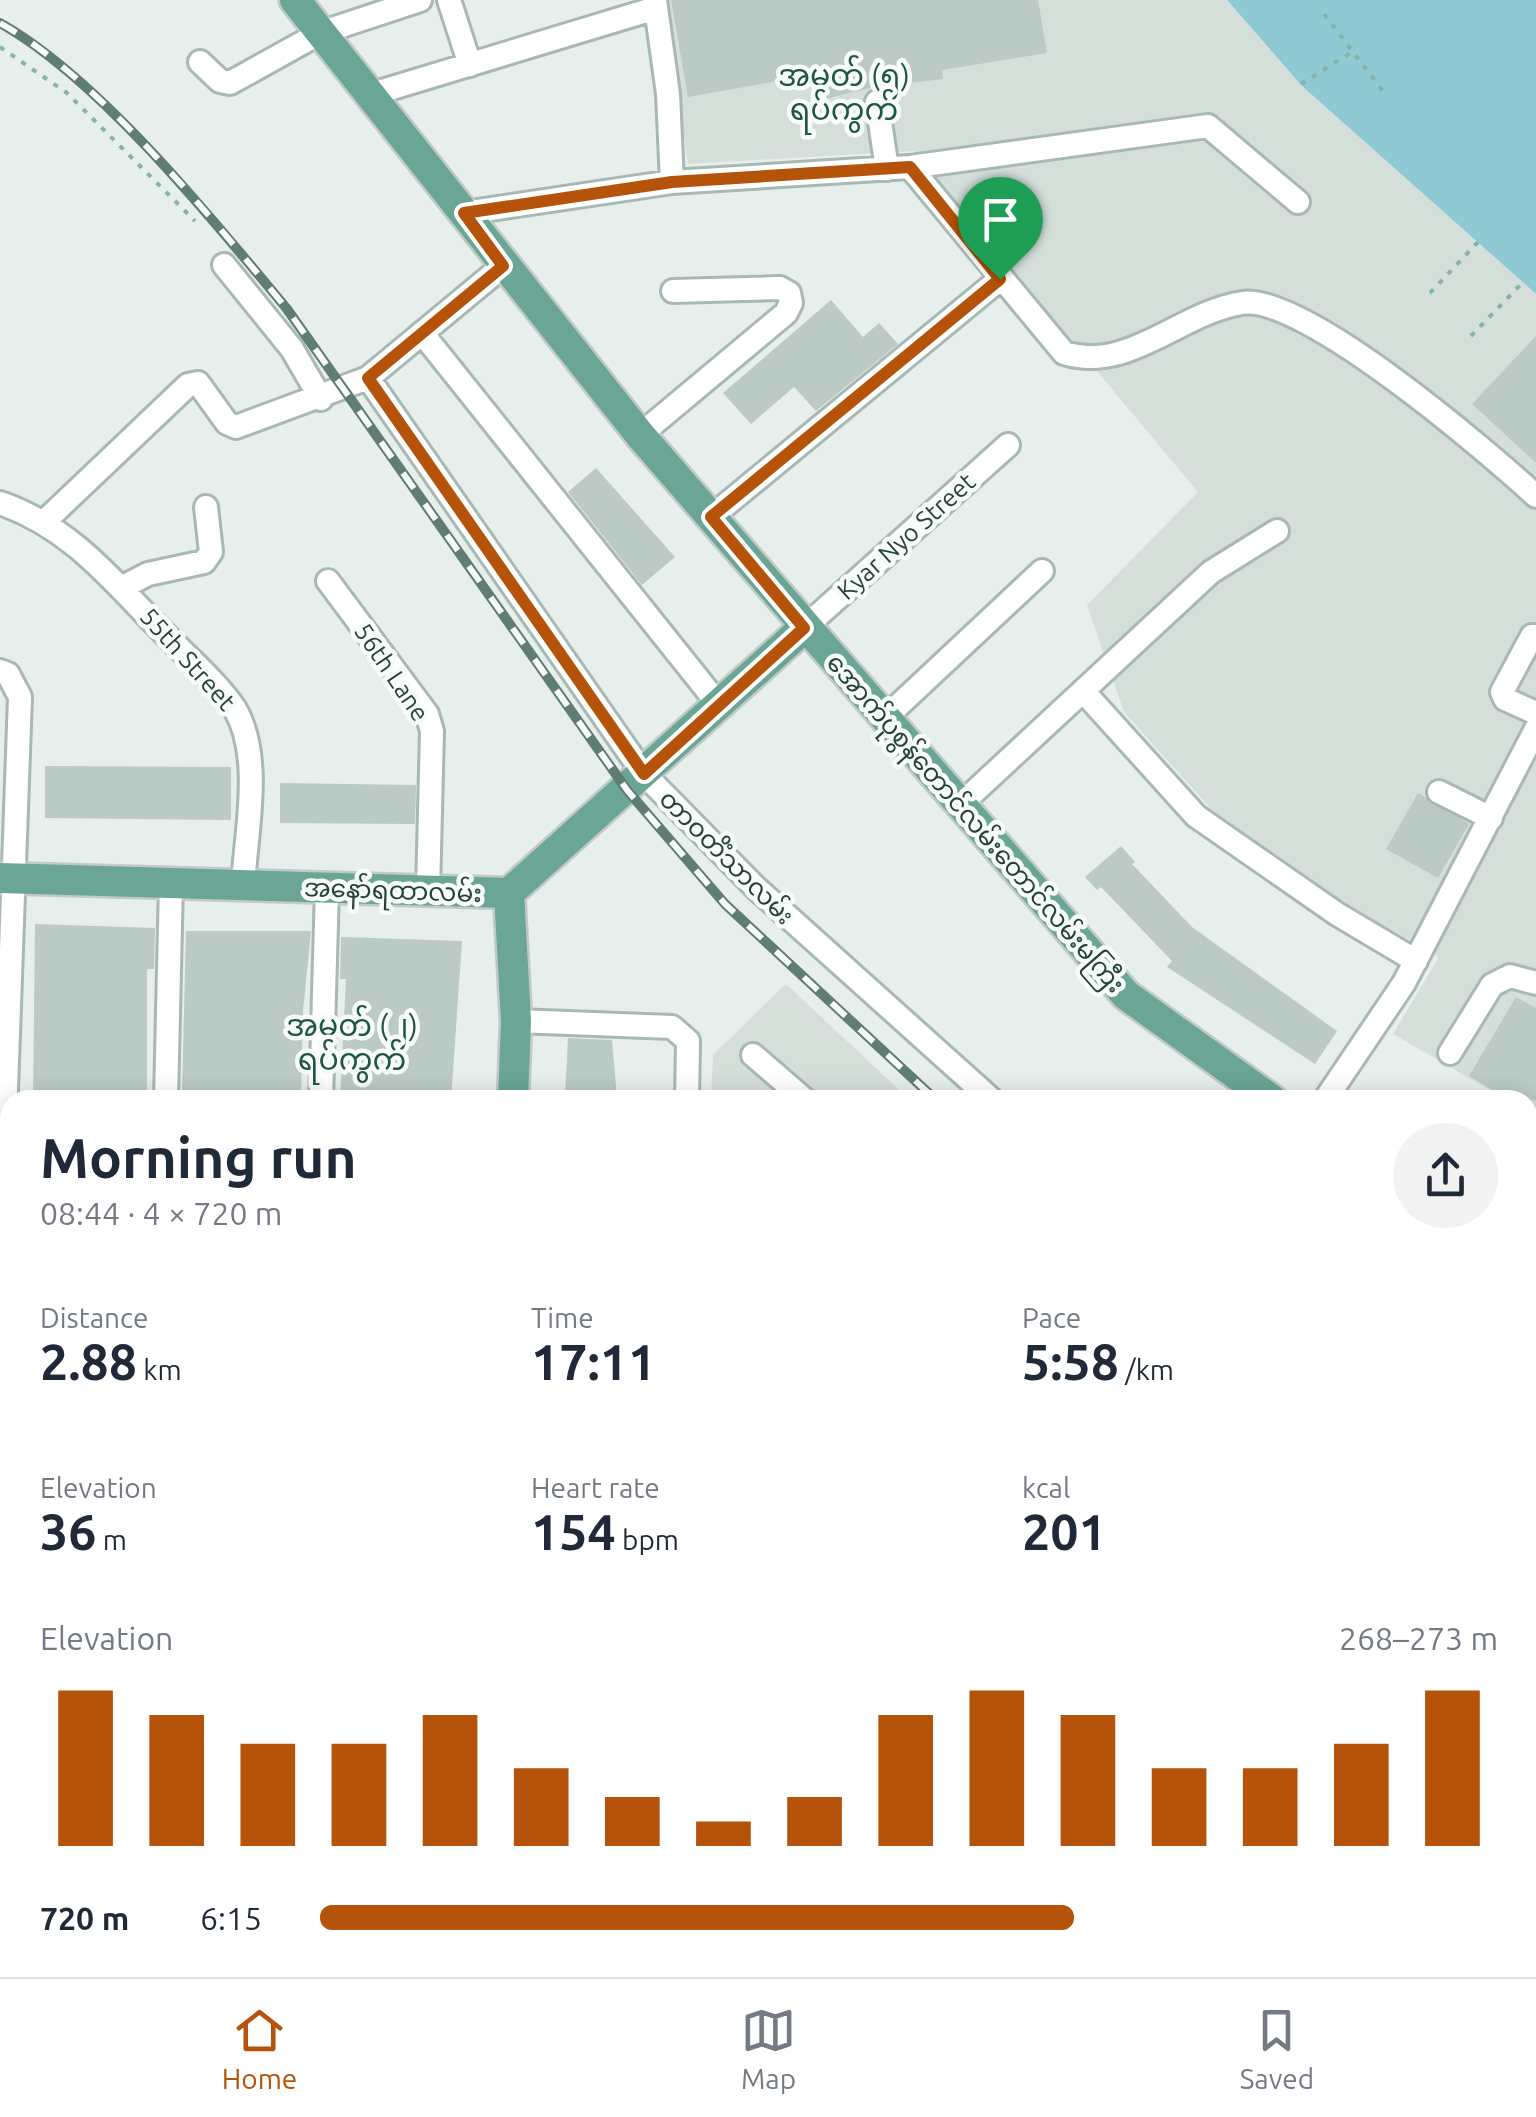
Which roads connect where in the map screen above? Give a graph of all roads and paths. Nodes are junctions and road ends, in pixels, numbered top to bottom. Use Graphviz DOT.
graph roads {
  1 [pos="295,0"];
  2 [pos="420,0"];
  3 [pos="449,0"];
  4 [pos="655,4"];
  5 [pos="1324,14"];
  6 [pos="320,33"];
  7 [pos="0,47"];
  8 [pos="1353,52"];
  9 [pos="200,62"];
  10 [pos="470,65"];
  11 [pos="1301,84"];
  12 [pos="1383,90"];
  13 [pos="369,95"];
  14 [pos="878,102"];
  15 [pos="898,168"];
  16 [pos="672,182"];
  17 [pos="1298,202"];
  18 [pos="464,213"];
  19 [pos="195,221"];
  20 [pos="1478,242"];
  21 [pos="224,265"];
  22 [pos="503,266"];
  23 [pos="1000,279"];
  24 [pos="1523,282"];
  25 [pos="673,291"];
  26 [pos="1430,294"];
  27 [pos="422,334"];
  28 [pos="1471,336"];
  29 [pos="368,378"];
  30 [pos="321,399"];
  31 [pos="640,435"];
  32 [pos="1008,444"];
  33 [pos="1536,496"];
  34 [pos="0,503"];
  35 [pos="206,507"];
  36 [pos="711,517"];
  37 [pos="45,521"];
  38 [pos="1277,531"];
  39 [pos="1042,571"];
  40 [pos="328,581"];
  41 [pos="123,587"];
  42 [pos="804,628"];
  43 [pos="1536,636"];
  44 [pos="0,670"];
  45 [pos="1083,691"];
  46 [pos="720,705"];
  47 [pos="1536,714"];
  48 [pos="885,718"];
  49 [pos="1536,729"];
  50 [pos="644,774"];
  51 [pos="1440,792"];
  52 [pos="960,805"];
  53 [pos="1491,818"];
  54 [pos="7,879"];
  55 [pos="171,884"];
  56 [pos="243,885"];
  57 [pos="327,888"];
  58 [pos="428,891"];
  59 [pos="509,893"];
  60 [pos="1416,961"];
  61 [pos="1536,983"];
  62 [pos="516,1021"];
  63 [pos="1450,1053"];
  64 [pos="753,1055"];
  65 [pos="3,1090"];
  66 [pos="166,1090"];
  67 [pos="321,1090"];
  68 [pos="513,1090"];
  69 [pos="687,1090"];
  70 [pos="793,1090"];
  71 [pos="981,1090"];
  72 [pos="1258,1090"];
  73 [pos="1332,1090"];
  1 -- 6 [label="main road, အောက်ပုစွန်တောင်လမ်းတောင်လမ်းမကြီး"];
  2 -- 6 [label="street"];
  3 -- 10 [label="street"];
  4 -- 10 [label="street"];
  4 -- 16 [label="street"];
  5 -- 8 [label="path"];
  6 -- 9 [label="street"];
  6 -- 13 [label="main road, အောက်ပုစွန်တောင်လမ်းတောင်လမ်းမကြီး"];
  7 -- 19 [label="path"];
  8 -- 11 [label="path"];
  8 -- 12 [label="path"];
  10 -- 13 [label="street"];
  13 -- 18 [label="main road, အောက်ပုစွန်တောင်လမ်းတောင်လမ်းမကြီး"];
  14 -- 15 [label="street"];
  15 -- 16 [label="street"];
  15 -- 17 [label="street"];
  15 -- 23 [label="street"];
  16 -- 18 [label="street"];
  18 -- 22 [label="main road, အောက်ပုစွန်တောင်လမ်းတောင်လမ်းမကြီး"];
  20 -- 26 [label="path"];
  21 -- 30 [label="street"];
  22 -- 27 [label="street"];
  22 -- 31 [label="main road, အောက်ပုစွန်တောင်လမ်းတောင်လမ်းမကြီး"];
  23 -- 33 [label="street"];
  23 -- 36 [label="street"];
  24 -- 28 [label="path"];
  25 -- 31 [label="street"];
  27 -- 29 [label="street"];
  27 -- 46 [label="street"];
  29 -- 30 [label="street"];
  29 -- 50 [label="street, တာဝတိံသာလမ်း"];
  30 -- 37 [label="street"];
  31 -- 36 [label="main road, အောက်ပုစွန်တောင်လမ်းတောင်လမ်းမကြီး"];
  32 -- 42 [label="street, Kyar Nyo Street"];
  34 -- 37 [label="street, 55th Street"];
  35 -- 41 [label="street"];
  36 -- 42 [label="main road, အောက်ပုစွန်တောင်လမ်းတောင်လမ်းမကြီး"];
  37 -- 41 [label="street, 55th Street"];
  38 -- 45 [label="street"];
  39 -- 48 [label="street"];
  40 -- 58 [label="street, 56th Lane"];
  41 -- 56 [label="street, 55th Street"];
  42 -- 46 [label="main road, အနော်ရထာလမ်း"];
  42 -- 48 [label="main road, အောက်ပုစွန်တောင်လမ်းတောင်လမ်းမကြီး"];
  43 -- 47 [label="street"];
  44 -- 54 [label="street"];
  45 -- 52 [label="street"];
  45 -- 60 [label="street"];
  46 -- 50 [label="main road, အနော်ရထာလမ်း"];
  48 -- 52 [label="main road, အောက်ပုစွန်တောင်လမ်းတောင်လမ်းမကြီး"];
  49 -- 53 [label="street"];
  50 -- 59 [label="main road, အနော်ရထာလမ်း"];
  50 -- 71 [label="street, တာဝတိံသာလမ်း"];
  51 -- 53 [label="street"];
  52 -- 72 [label="main road, အောက်ပုစွန်တောင်လမ်းတောင်လမ်းမကြီး"];
  53 -- 60 [label="street"];
  54 -- 55 [label="main road, အနော်ရထာလမ်း"];
  54 -- 65 [label="street"];
  55 -- 56 [label="main road, အနော်ရထာလမ်း"];
  55 -- 66 [label="street"];
  56 -- 57 [label="main road, အနော်ရထာလမ်း"];
  57 -- 58 [label="main road, အနော်ရထာလမ်း"];
  57 -- 67 [label="street"];
  58 -- 59 [label="main road, အနော်ရထာလမ်း"];
  59 -- 62 [label="main road"];
  60 -- 73 [label="street"];
  61 -- 63 [label="street"];
  62 -- 68 [label="main road"];
  62 -- 69 [label="street"];
  64 -- 70 [label="street"];
}
